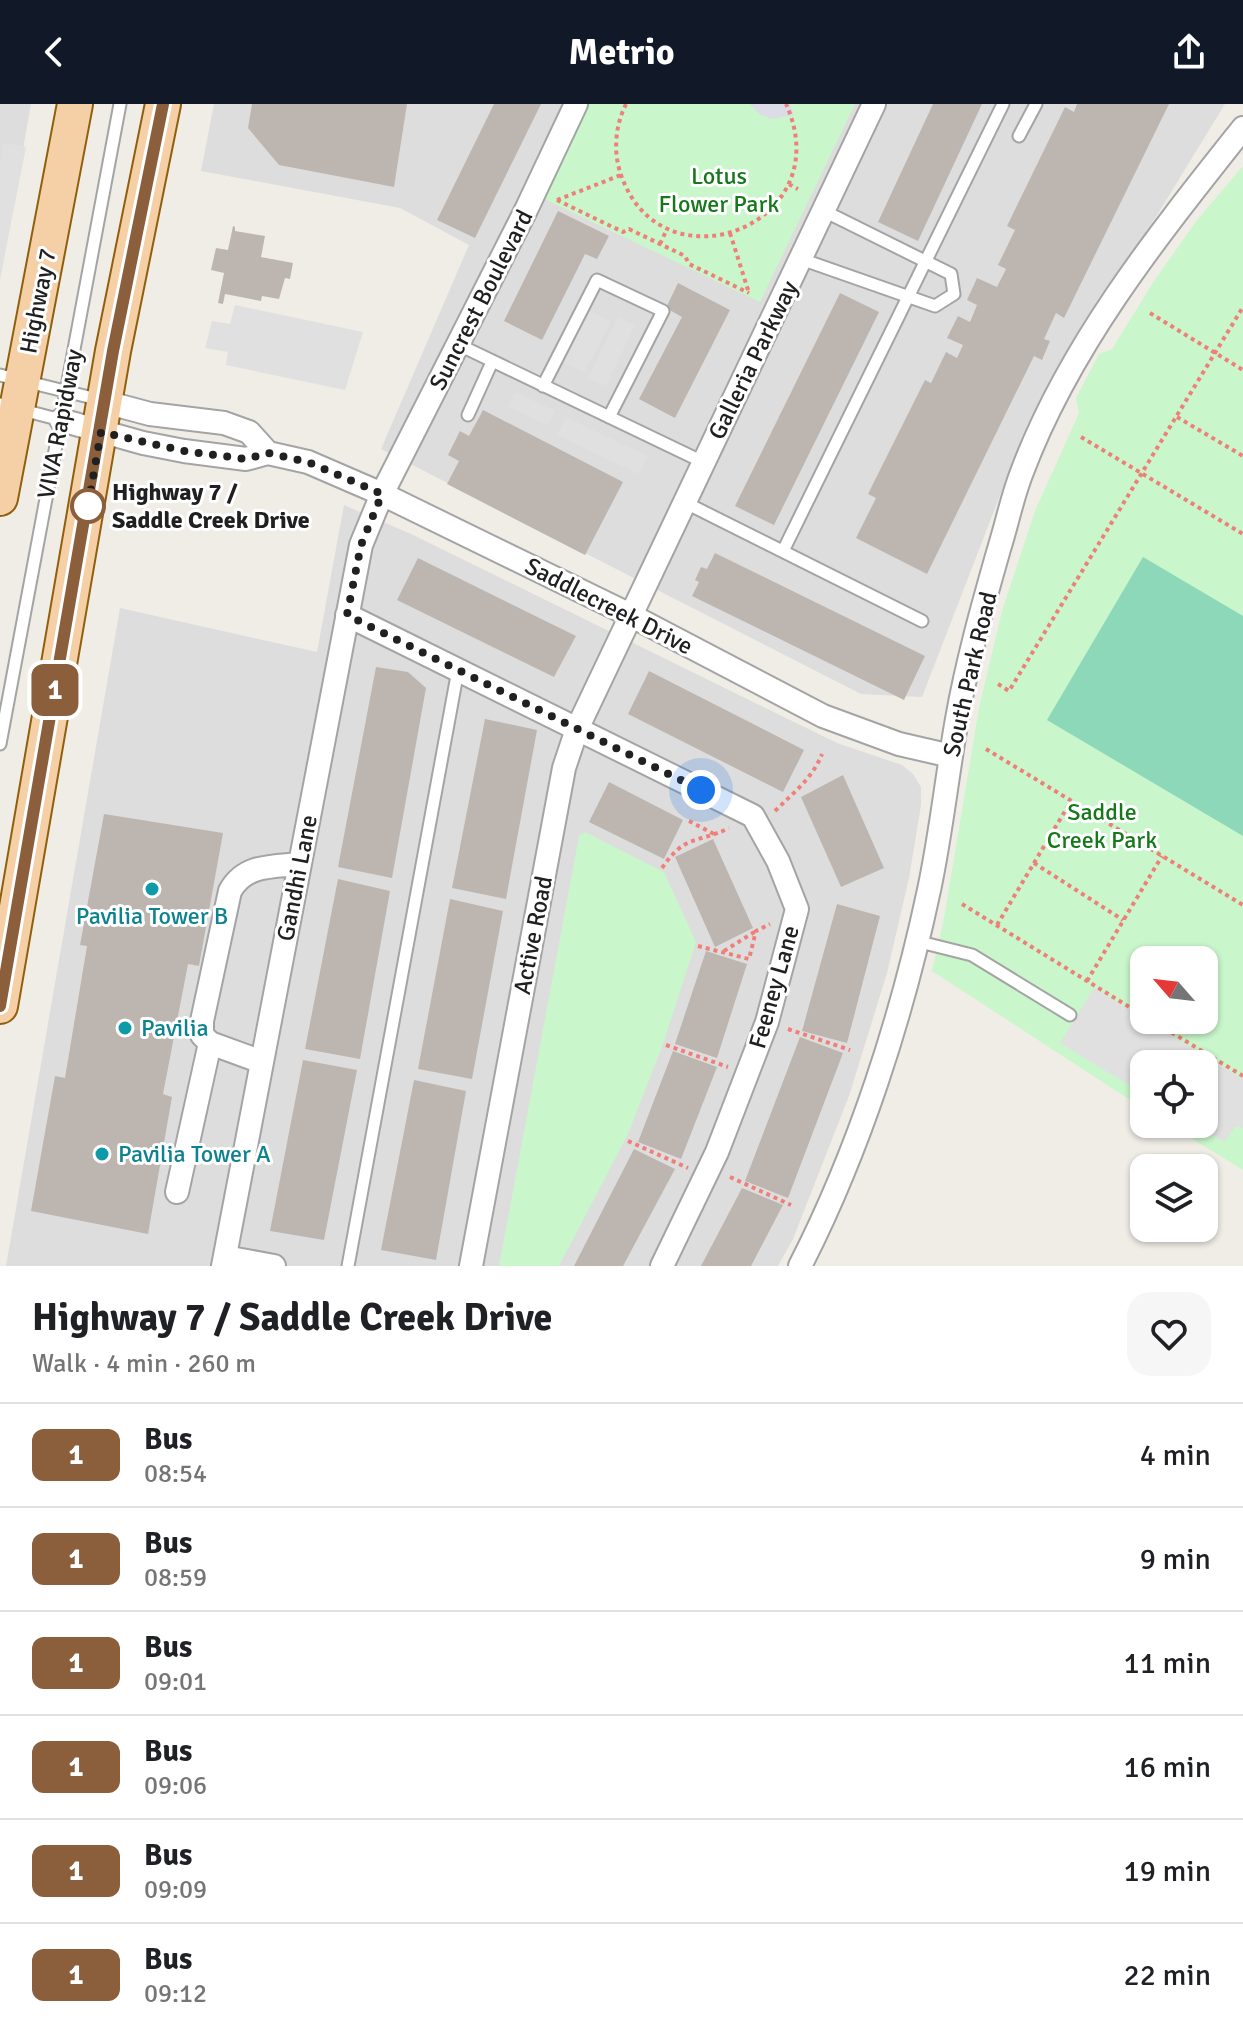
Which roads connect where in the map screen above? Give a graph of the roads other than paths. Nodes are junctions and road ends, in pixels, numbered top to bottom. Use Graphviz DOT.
graph roads {
  1 [pos="75,104"];
  2 [pos="120,104"];
  3 [pos="163,104"];
  4 [pos="576,104"];
  5 [pos="874,104"];
  6 [pos="1003,104"];
  7 [pos="1036,104"];
  8 [pos="1243,128"];
  9 [pos="1019,136"];
  10 [pos="824,211"];
  11 [pos="801,259"];
  12 [pos="926,260"];
  13 [pos="908,297"];
  14 [pos="457,344"];
  15 [pos="492,362"];
  16 [pos="543,386"];
  17 [pos="67,390"];
  18 [pos="10,392"];
  19 [pos="468,415"];
  20 [pos="103,417"];
  21 [pos="609,417"];
  22 [pos="61,420"];
  23 [pos="268,453"];
  24 [pos="703,462"];
  25 [pos="382,494"];
  26 [pos="0,498"];
  27 [pos="684,502"];
  28 [pos="783,551"];
  29 [pos="347,615"];
  30 [pos="630,615"];
  31 [pos="922,621"];
  32 [pos="458,670"];
  33 [pos="577,729"];
  34 [pos="0,744"];
  35 [pos="951,756"];
  36 [pos="300,864"];
  37 [pos="916,941"];
  38 [pos="0,1006"];
  39 [pos="1070,1015"];
  40 [pos="210,1043"];
  41 [pos="262,1062"];
  42 [pos="177,1192"];
  43 [pos="224,1261"];
  44 [pos="274,1266"];
  45 [pos="348,1266"];
  46 [pos="471,1266"];
  47 [pos="662,1266"];
  48 [pos="800,1266"];
  1 -- 18 [label="main road, Highway 7"];
  2 -- 17 [label="lane, VIVA Rapidway"];
  3 -- 20 [label="main road"];
  4 -- 14 [label="street, Suncrest Boulevard"];
  5 -- 10 [label="street, Galleria Parkway"];
  6 -- 12 [label="lane"];
  7 -- 9 [label="lane"];
  8 -- 35 [label="street, South Park Road"];
  10 -- 11 [label="street, Galleria Parkway"];
  10 -- 12 [label="lane"];
  11 -- 13 [label="lane"];
  11 -- 24 [label="street, Galleria Parkway"];
  12 -- 13 [label="lane"];
  12 -- 13 [label="lane"];
  13 -- 28 [label="lane"];
  14 -- 15 [label="lane"];
  14 -- 25 [label="street, Suncrest Boulevard"];
  15 -- 16 [label="lane"];
  15 -- 19 [label="lane"];
  16 -- 21 [label="lane"];
  16 -- 21 [label="lane"];
  17 -- 18 [label="lane"];
  17 -- 20 [label="lane"];
  17 -- 22 [label="lane, VIVA Rapidway"];
  18 -- 22 [label="lane"];
  18 -- 26 [label="main road, Highway 7"];
  20 -- 22 [label="street, Saddlecreek Drive"];
  20 -- 23 [label="street, Saddlecreek Drive"];
  20 -- 23 [label="street, Saddlecreek Drive"];
  20 -- 38 [label="main road"];
  21 -- 24 [label="lane"];
  22 -- 34 [label="lane, VIVA Rapidway"];
  23 -- 25 [label="street, Saddlecreek Drive"];
  24 -- 27 [label="street, Galleria Parkway"];
  25 -- 29 [label="street, Gandhi Lane"];
  25 -- 30 [label="street, Saddlecreek Drive"];
  27 -- 28 [label="lane"];
  27 -- 30 [label="street, Galleria Parkway"];
  28 -- 31 [label="lane"];
  29 -- 32 [label="street"];
  29 -- 36 [label="street, Gandhi Lane"];
  30 -- 33 [label="street, Active Road"];
  30 -- 35 [label="street, Saddlecreek Drive"];
  32 -- 33 [label="street"];
  32 -- 45 [label="lane"];
  33 -- 46 [label="street, Active Road"];
  33 -- 47 [label="street, Feeney Lane"];
  35 -- 37 [label="street, South Park Road"];
  36 -- 40 [label="street"];
  36 -- 41 [label="street, Gandhi Lane"];
  37 -- 39 [label="lane"];
  37 -- 48 [label="street, South Park Road"];
  40 -- 41 [label="street"];
  40 -- 42 [label="street"];
  41 -- 43 [label="street, Gandhi Lane"];
  43 -- 44 [label="street"];
}
